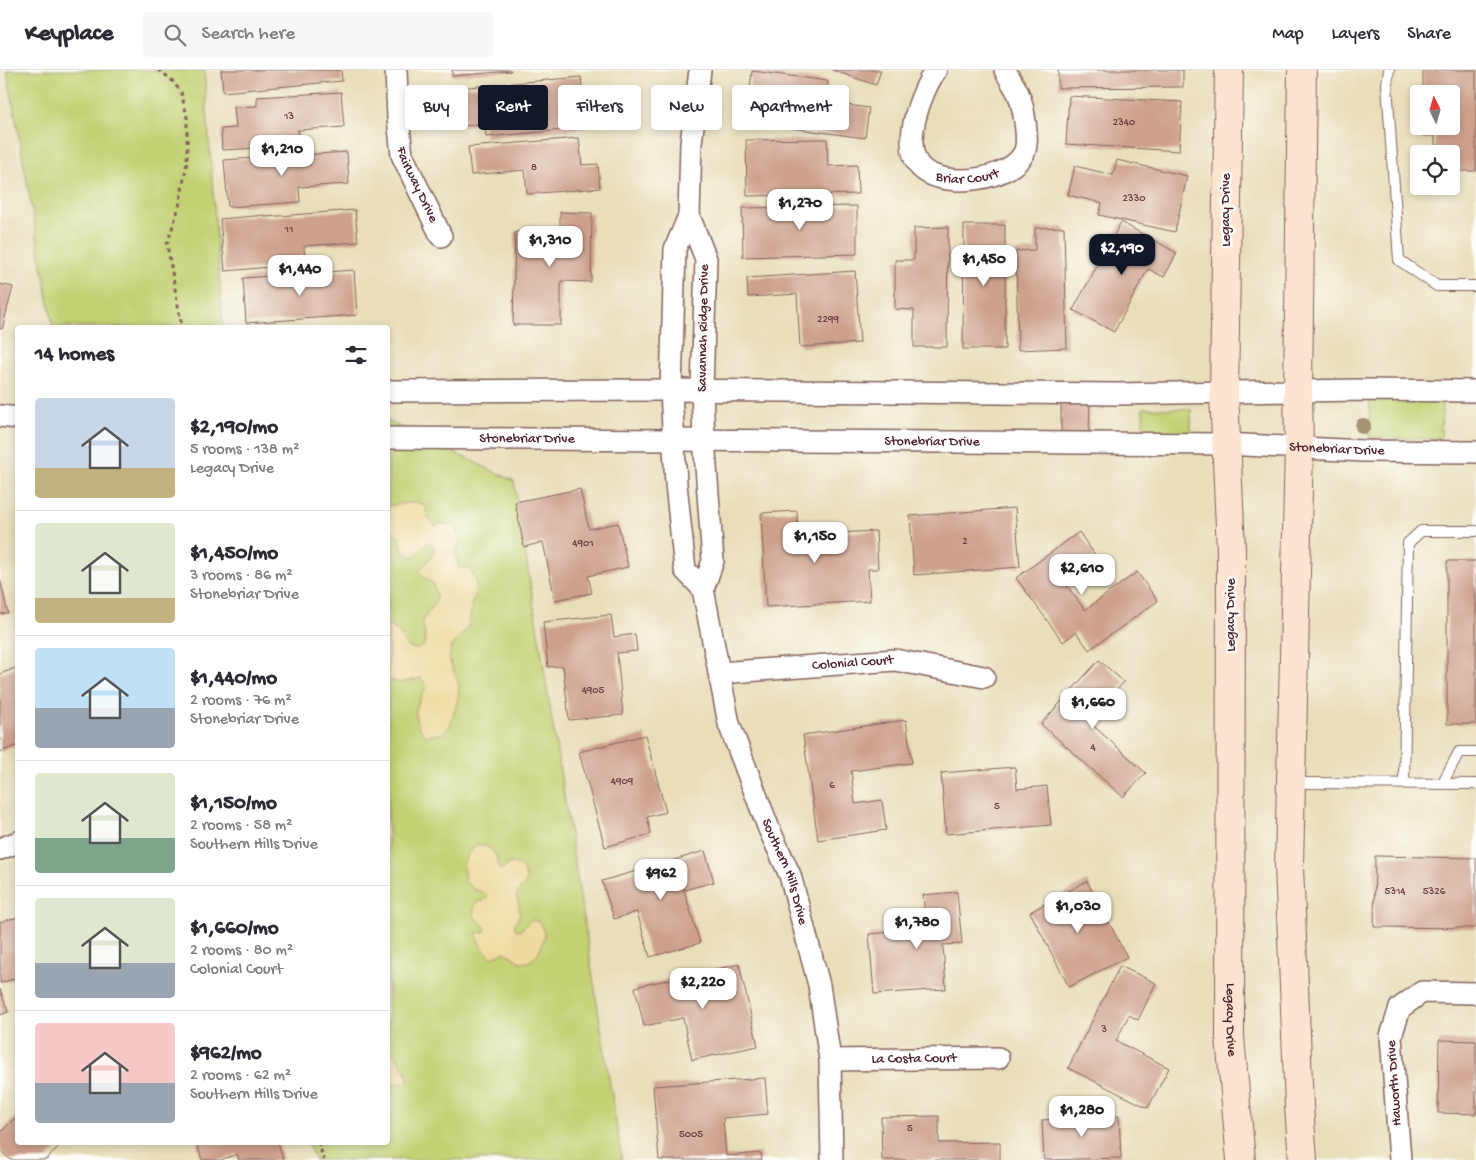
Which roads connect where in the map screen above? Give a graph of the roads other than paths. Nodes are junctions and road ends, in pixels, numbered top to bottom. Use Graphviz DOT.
graph roads {
  1 [pos="396,70"];
  2 [pos="700,70"];
  3 [pos="936,70"];
  4 [pos="1005,70"];
  5 [pos="1229,70"];
  6 [pos="1302,70"];
  7 [pos="1389,70"];
  8 [pos="689,216"];
  9 [pos="441,236"];
  10 [pos="1476,286"];
  11 [pos="671,390"];
  12 [pos="702,390"];
  13 [pos="1298,390"];
  14 [pos="390,391"];
  15 [pos="1476,391"];
  16 [pos="1224,393"];
  17 [pos="703,414"];
  18 [pos="0,416"];
  19 [pos="15,418"];
  20 [pos="390,438"];
  21 [pos="674,439"];
  22 [pos="704,439"];
  23 [pos="1226,444"];
  24 [pos="1299,446"];
  25 [pos="1476,452"];
  26 [pos="1476,530"];
  27 [pos="703,589"];
  28 [pos="719,673"];
  29 [pos="984,677"];
  30 [pos="1476,752"];
  31 [pos="1291,782"];
  32 [pos="1404,784"];
  33 [pos="1442,784"];
  34 [pos="1476,784"];
  35 [pos="15,843"];
  36 [pos="0,849"];
  37 [pos="1476,993"];
  38 [pos="998,1058"];
  39 [pos="830,1060"];
  40 [pos="832,1160"];
  41 [pos="1241,1160"];
  42 [pos="1303,1160"];
  43 [pos="1400,1160"];
  1 -- 9 [label="street, Fairway Drive"];
  2 -- 8 [label="street, Savannah Ridge Drive"];
  3 -- 4 [label="street, Briar Court"];
  5 -- 16 [label="main road, Legacy Drive"];
  6 -- 13 [label="main road"];
  7 -- 10 [label="lane"];
  8 -- 11 [label="street, Savannah Ridge Drive"];
  8 -- 12 [label="street, Savannah Ridge Drive"];
  11 -- 12 [label="street"];
  11 -- 14 [label="street"];
  11 -- 21 [label="street, Savannah Ridge Drive"];
  12 -- 16 [label="street"];
  12 -- 17 [label="street, Savannah Ridge Drive"];
  13 -- 15 [label="street"];
  13 -- 16 [label="street"];
  13 -- 24 [label="main road"];
  16 -- 23 [label="main road, Legacy Drive"];
  17 -- 22 [label="street, Southern Hills Drive"];
  18 -- 19 [label="street"];
  20 -- 21 [label="street, Stonebriar Drive"];
  21 -- 22 [label="street, Stonebriar Drive"];
  21 -- 27 [label="street"];
  22 -- 23 [label="street, Stonebriar Drive"];
  22 -- 27 [label="street, Southern Hills Drive"];
  23 -- 24 [label="street, Stonebriar Drive"];
  23 -- 41 [label="main road, Legacy Drive"];
  24 -- 25 [label="street, Stonebriar Drive"];
  24 -- 31 [label="main road"];
  26 -- 32 [label="lane"];
  27 -- 28 [label="street, Southern Hills Drive"];
  28 -- 29 [label="street, Colonial Court"];
  28 -- 39 [label="street, Southern Hills Drive"];
  30 -- 33 [label="lane"];
  31 -- 32 [label="lane"];
  31 -- 42 [label="main road"];
  32 -- 33 [label="lane"];
  33 -- 34 [label="lane"];
  35 -- 36 [label="street"];
  37 -- 43 [label="street, Haworth Drive"];
  38 -- 39 [label="street, La Costa Court"];
  39 -- 40 [label="street, Southern Hills Drive"];
}
